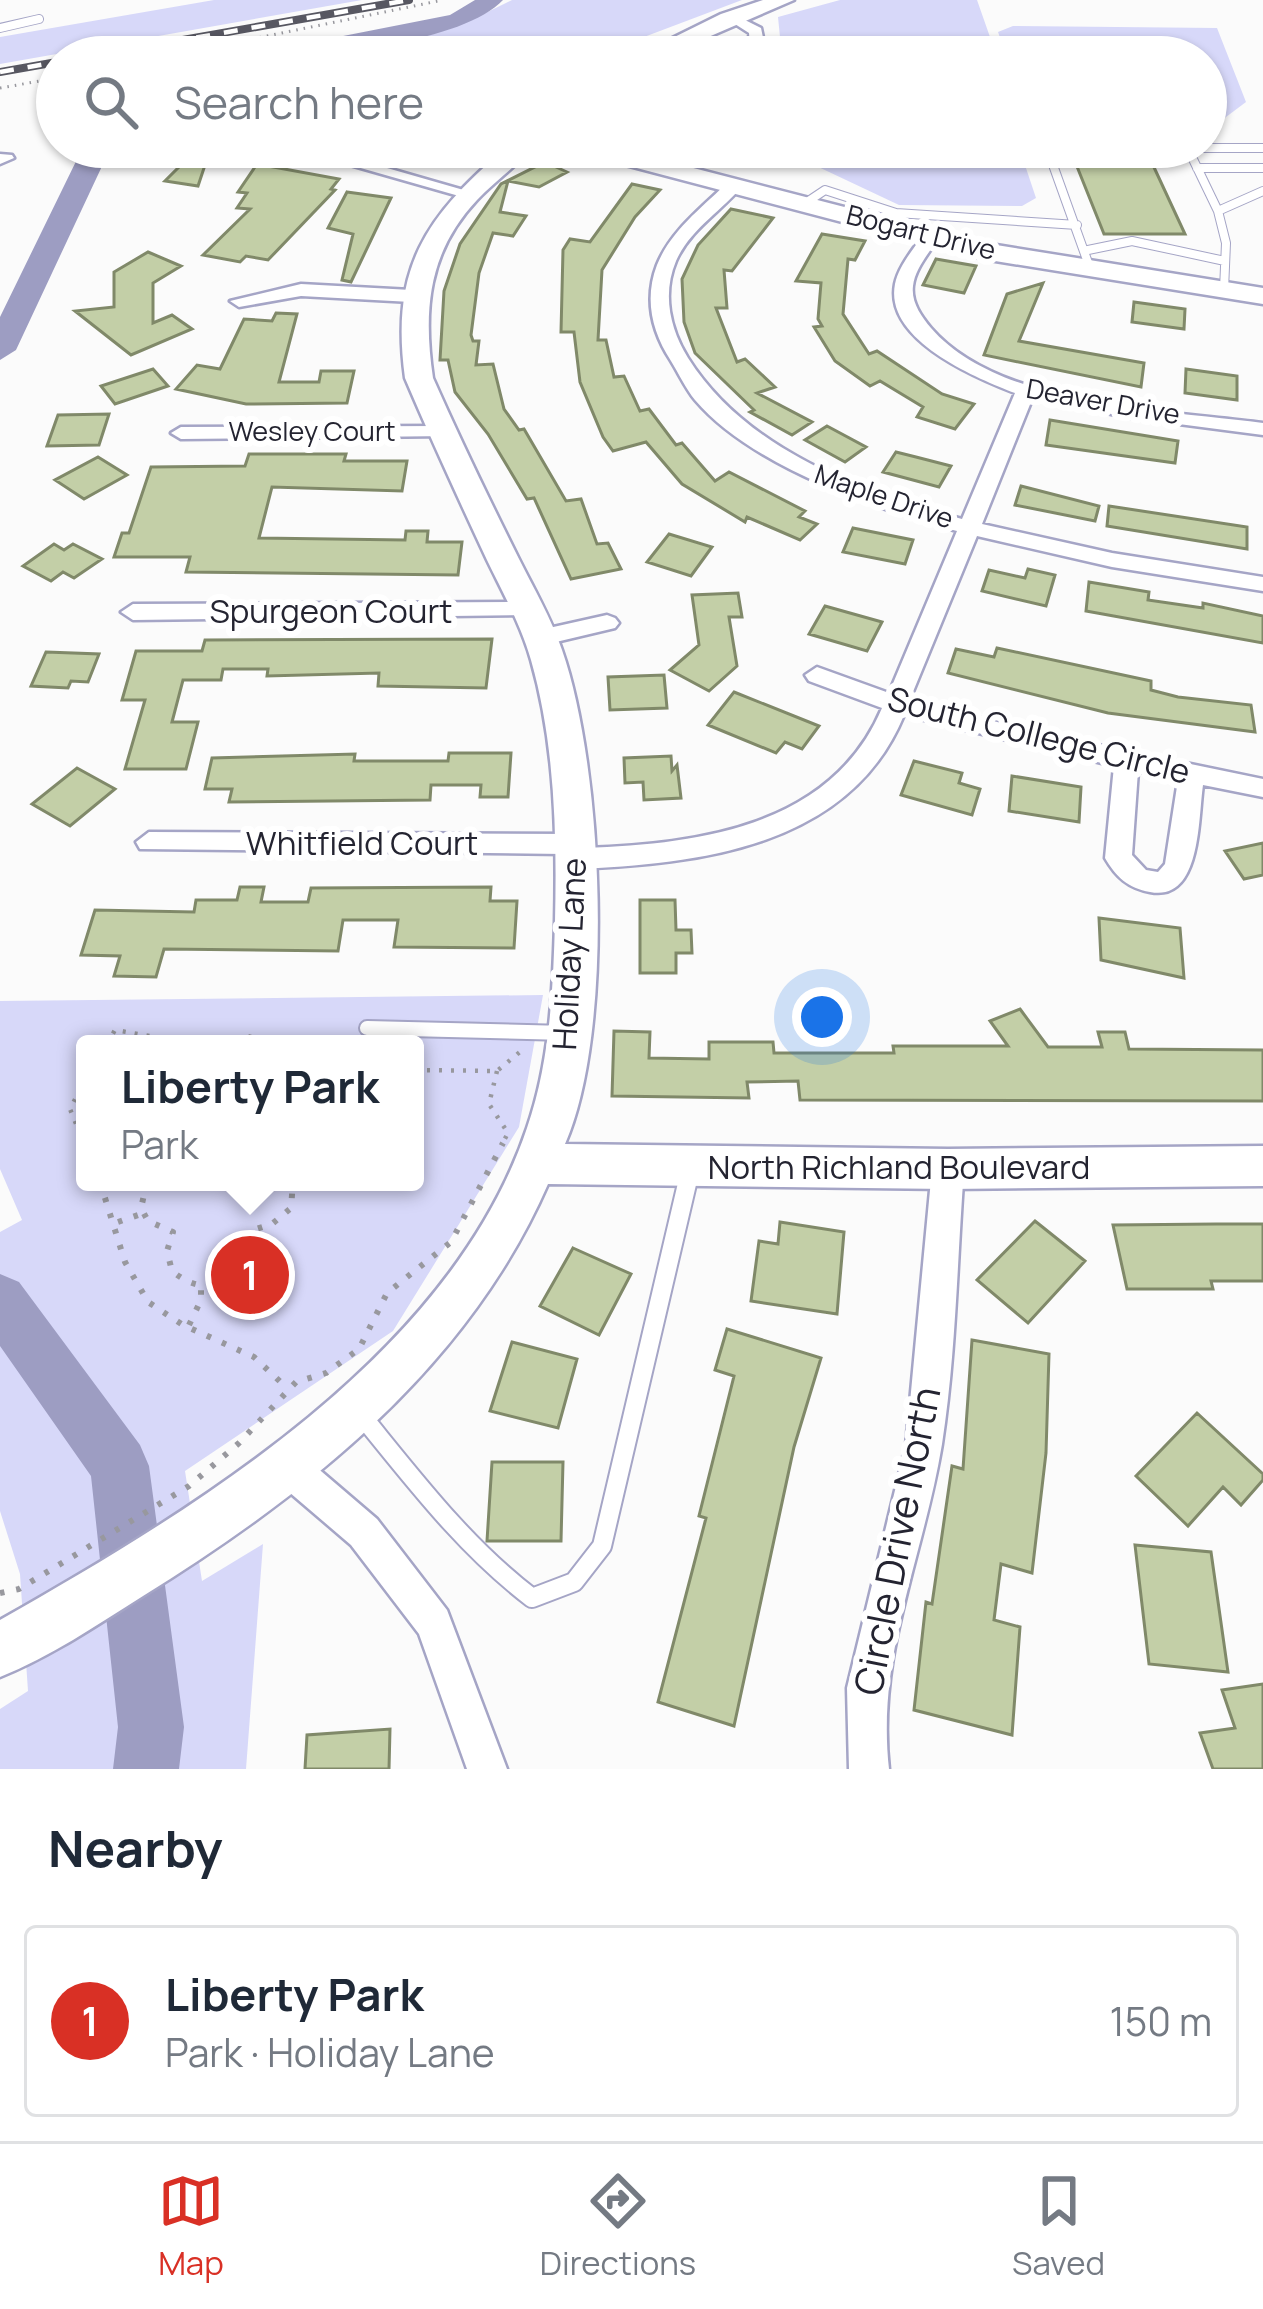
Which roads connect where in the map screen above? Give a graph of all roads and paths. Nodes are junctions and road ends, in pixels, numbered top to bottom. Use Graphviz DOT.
graph roads {
  1 [pos="443,0"];
  2 [pos="784,0"];
  3 [pos="731,17"];
  4 [pos="39,20"];
  5 [pos="0,28"];
  6 [pos="266,36"];
  7 [pos="690,36"];
  8 [pos="757,36"];
  9 [pos="36,82"];
  10 [pos="0,88"];
  11 [pos="1227,148"];
  12 [pos="1263,148"];
  13 [pos="373,168"];
  14 [pos="496,168"];
  15 [pos="667,168"];
  16 [pos="1053,168"];
  17 [pos="1197,168"];
  18 [pos="1263,168"];
  19 [pos="735,185"];
  20 [pos="1263,191"];
  21 [pos="466,193"];
  22 [pos="804,204"];
  23 [pos="1218,211"];
  24 [pos="1077,225"];
  25 [pos="930,237"];
  26 [pos="1089,260"];
  27 [pos="1225,261"];
  28 [pos="1224,290"];
  29 [pos="411,296"];
  30 [pos="1263,296"];
  31 [pos="239,301"];
  32 [pos="1026,391"];
  33 [pos="1263,429"];
  34 [pos="442,432"];
  35 [pos="181,433"];
  36 [pos="970,526"];
  37 [pos="1263,584"];
  38 [pos="133,612"];
  39 [pos="607,623"];
  40 [pos="534,624"];
  41 [pos="817,675"];
  42 [pos="895,704"];
  43 [pos="1127,758"];
  44 [pos="1192,773"];
  45 [pos="1263,788"];
  46 [pos="149,842"];
  47 [pos="575,852"];
  48 [pos="367,1028"];
  49 [pos="525,1032"];
  50 [pos="569,1034"];
  51 [pos="112,1035"];
  52 [pos="145,1035"];
  53 [pos="424,1070"];
  54 [pos="497,1071"];
  55 [pos="535,1164"];
  56 [pos="691,1166"];
  57 [pos="1263,1166"];
  58 [pos="948,1169"];
  59 [pos="104,1191"];
  60 [pos="142,1191"];
  61 [pos="292,1191"];
  62 [pos="141,1214"];
  63 [pos="117,1222"];
  64 [pos="202,1286"];
  65 [pos="188,1326"];
  66 [pos="289,1390"];
  67 [pos="355,1408"];
  68 [pos="288,1467"];
  69 [pos="191,1508"];
  70 [pos="9,1617"];
  71 [pos="487,1769"];
  72 [pos="869,1769"];
  1 -- 6 [label="path"];
  2 -- 3 [label="street"];
  3 -- 7 [label="street"];
  3 -- 8 [label="street"];
  4 -- 5 [label="lane"];
  9 -- 10 [label="path"];
  11 -- 12 [label="lane"];
  13 -- 21 [label="street"];
  14 -- 21 [label="street, Holiday Lane"];
  15 -- 19 [label="street, Bogart Drive"];
  16 -- 24 [label="lane"];
  17 -- 18 [label="lane"];
  17 -- 23 [label="lane"];
  19 -- 22 [label="street, Bogart Drive"];
  19 -- 36 [label="street, Maple Drive"];
  20 -- 23 [label="lane"];
  21 -- 29 [label="street, Holiday Lane"];
  22 -- 24 [label="lane"];
  22 -- 25 [label="street, Bogart Drive"];
  23 -- 27 [label="lane"];
  24 -- 26 [label="lane"];
  25 -- 26 [label="street, Bogart Drive"];
  25 -- 32 [label="street, Deaver Drive"];
  26 -- 27 [label="lane"];
  26 -- 28 [label="street, Bogart Drive"];
  27 -- 28 [label="lane"];
  28 -- 30 [label="street, Bogart Drive"];
  29 -- 31 [label="street"];
  29 -- 34 [label="street, Holiday Lane"];
  32 -- 33 [label="street, Deaver Drive"];
  32 -- 36 [label="street, Whitfield Court"];
  34 -- 35 [label="street, Wesley Court"];
  34 -- 40 [label="street, Holiday Lane"];
  36 -- 37 [label="street, Maple Drive"];
  36 -- 42 [label="street, Whitfield Court"];
  38 -- 40 [label="street, Spurgeon Court"];
  39 -- 40 [label="street, Spurgeon Court"];
  40 -- 47 [label="street, Holiday Lane"];
  41 -- 42 [label="street, South College Circle"];
  42 -- 43 [label="street, South College Circle"];
  42 -- 47 [label="street, Whitfield Court"];
  43 -- 44 [label="street, South College Circle"];
  43 -- 44 [label="street"];
  44 -- 45 [label="street, South College Circle"];
  46 -- 47 [label="street, Whitfield Court"];
  47 -- 50 [label="street, Holiday Lane"];
  48 -- 49 [label="lane"];
  49 -- 50 [label="lane"];
  49 -- 54 [label="path"];
  50 -- 55 [label="street, Holiday Lane"];
  51 -- 52 [label="path"];
  53 -- 54 [label="path"];
  54 -- 66 [label="path"];
  55 -- 56 [label="street, North Richland Boulevard"];
  55 -- 67 [label="street, Holiday Lane"];
  56 -- 58 [label="street, North Richland Boulevard"];
  56 -- 67 [label="lane"];
  57 -- 58 [label="street, North Richland Boulevard"];
  58 -- 72 [label="street, Circle Drive North"];
  59 -- 63 [label="path"];
  60 -- 62 [label="path"];
  61 -- 64 [label="path"];
  62 -- 63 [label="path"];
  62 -- 64 [label="path"];
  63 -- 65 [label="path"];
  64 -- 65 [label="path"];
  65 -- 66 [label="path"];
  66 -- 69 [label="path"];
  67 -- 68 [label="street, Holiday Lane"];
  68 -- 69 [label="street, Holiday Lane"];
  68 -- 71 [label="street"];
  69 -- 70 [label="street, Holiday Lane"];
  69 -- 70 [label="path"];
}
